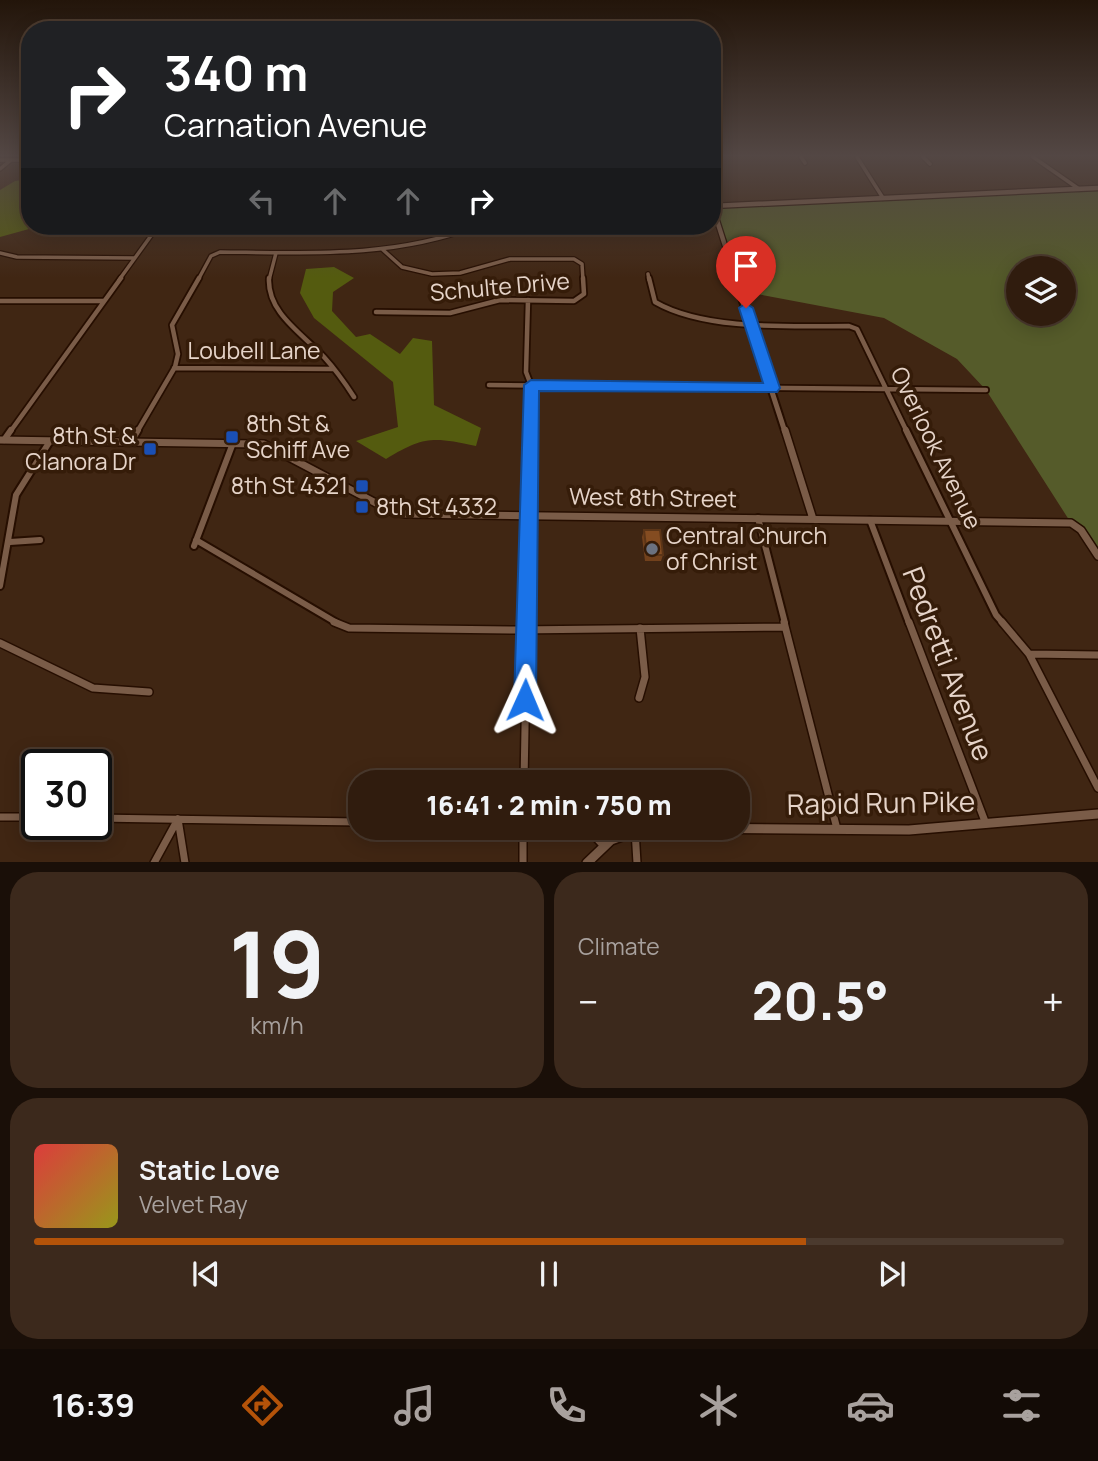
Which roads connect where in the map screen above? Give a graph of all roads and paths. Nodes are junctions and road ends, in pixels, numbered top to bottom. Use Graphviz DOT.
graph roads {
  1 [pos="900,197"];
  2 [pos="883,198"];
  3 [pos="721,205"];
  4 [pos="721,232"];
  5 [pos="151,235"];
  6 [pos="454,235"];
  7 [pos="382,248"];
  8 [pos="0,253"];
  9 [pos="276,253"];
  10 [pos="134,258"];
  11 [pos="648,274"];
  12 [pos="528,300"];
  13 [pos="0,301"];
  14 [pos="103,301"];
  15 [pos="376,312"];
  16 [pos="751,324"];
  17 [pos="174,368"];
  18 [pos="333,369"];
  19 [pos="489,385"];
  20 [pos="531,385"];
  21 [pos="772,388"];
  22 [pos="886,389"];
  23 [pos="986,390"];
  24 [pos="354,397"];
  25 [pos="2,440"];
  26 [pos="50,441"];
  27 [pos="131,442"];
  28 [pos="233,443"];
  29 [pos="529,515"];
  30 [pos="758,518"];
  31 [pos="813,519"];
  32 [pos="870,520"];
  33 [pos="950,522"];
  34 [pos="40,540"];
  35 [pos="10,542"];
  36 [pos="1098,556"];
  37 [pos="0,586"];
  38 [pos="785,627"];
  39 [pos="640,628"];
  40 [pos="527,629"];
  41 [pos="0,643"];
  42 [pos="1029,654"];
  43 [pos="1098,656"];
  44 [pos="149,692"];
  45 [pos="639,698"];
  46 [pos="524,770"];
  47 [pos="1098,788"];
  48 [pos="1098,814"];
  49 [pos="0,817"];
  50 [pos="21,817"];
  51 [pos="112,818"];
  52 [pos="178,819"];
  53 [pos="348,822"];
  54 [pos="986,824"];
  55 [pos="750,829"];
  56 [pos="837,830"];
  57 [pos="523,840"];
  58 [pos="598,840"];
  59 [pos="614,840"];
  60 [pos="638,840"];
  61 [pos="603,845"];
  62 [pos="156,862"];
  63 [pos="185,862"];
  64 [pos="523,862"];
  65 [pos="588,862"];
  66 [pos="637,862"];
  1 -- 2 [label="street"];
  2 -- 3 [label="street"];
  4 -- 16 [label="street"];
  5 -- 10 [label="street"];
  6 -- 7 [label="street"];
  7 -- 9 [label="street"];
  7 -- 12 [label="street, Schulte Drive"];
  8 -- 10 [label="street"];
  9 -- 17 [label="street"];
  9 -- 18 [label="street"];
  10 -- 14 [label="street"];
  11 -- 16 [label="street, Overlook Avenue"];
  12 -- 15 [label="street, Schulte Drive"];
  12 -- 20 [label="street"];
  13 -- 14 [label="street"];
  14 -- 25 [label="street"];
  16 -- 21 [label="street"];
  16 -- 22 [label="street, Overlook Avenue"];
  17 -- 18 [label="street, Loubell Lane"];
  17 -- 27 [label="street"];
  18 -- 24 [label="street"];
  19 -- 20 [label="street"];
  20 -- 21 [label="street"];
  20 -- 29 [label="street"];
  21 -- 22 [label="street"];
  21 -- 31 [label="street"];
  22 -- 23 [label="street"];
  22 -- 33 [label="street, Overlook Avenue"];
  25 -- 26 [label="street, West 8th Street"];
  26 -- 27 [label="street, West 8th Street"];
  26 -- 35 [label="street"];
  27 -- 28 [label="street, West 8th Street"];
  28 -- 29 [label="street, West 8th Street"];
  28 -- 40 [label="street"];
  29 -- 30 [label="street, West 8th Street"];
  29 -- 40 [label="street"];
  30 -- 31 [label="street, West 8th Street"];
  30 -- 38 [label="street"];
  31 -- 32 [label="street, West 8th Street"];
  32 -- 33 [label="street, West 8th Street"];
  32 -- 54 [label="street, Pedretti Avenue"];
  33 -- 36 [label="street, West 8th Street"];
  33 -- 42 [label="street, Overlook Avenue"];
  34 -- 35 [label="street"];
  35 -- 37 [label="street"];
  38 -- 39 [label="street"];
  38 -- 56 [label="street"];
  39 -- 40 [label="street"];
  39 -- 45 [label="street"];
  40 -- 46 [label="street"];
  41 -- 44 [label="street"];
  42 -- 43 [label="street"];
  42 -- 47 [label="street, Overlook Avenue"];
  48 -- 54 [label="street, Rapid Run Pike"];
  49 -- 50 [label="street"];
  51 -- 52 [label="street"];
  52 -- 53 [label="street"];
  52 -- 62 [label="street"];
  52 -- 63 [label="street"];
  54 -- 56 [label="street, Rapid Run Pike"];
  55 -- 56 [label="street, Rapid Run Pike"];
  57 -- 64 [label="street"];
  58 -- 61 [label="street"];
  59 -- 61 [label="street"];
  60 -- 66 [label="street"];
  61 -- 65 [label="street"];
}
